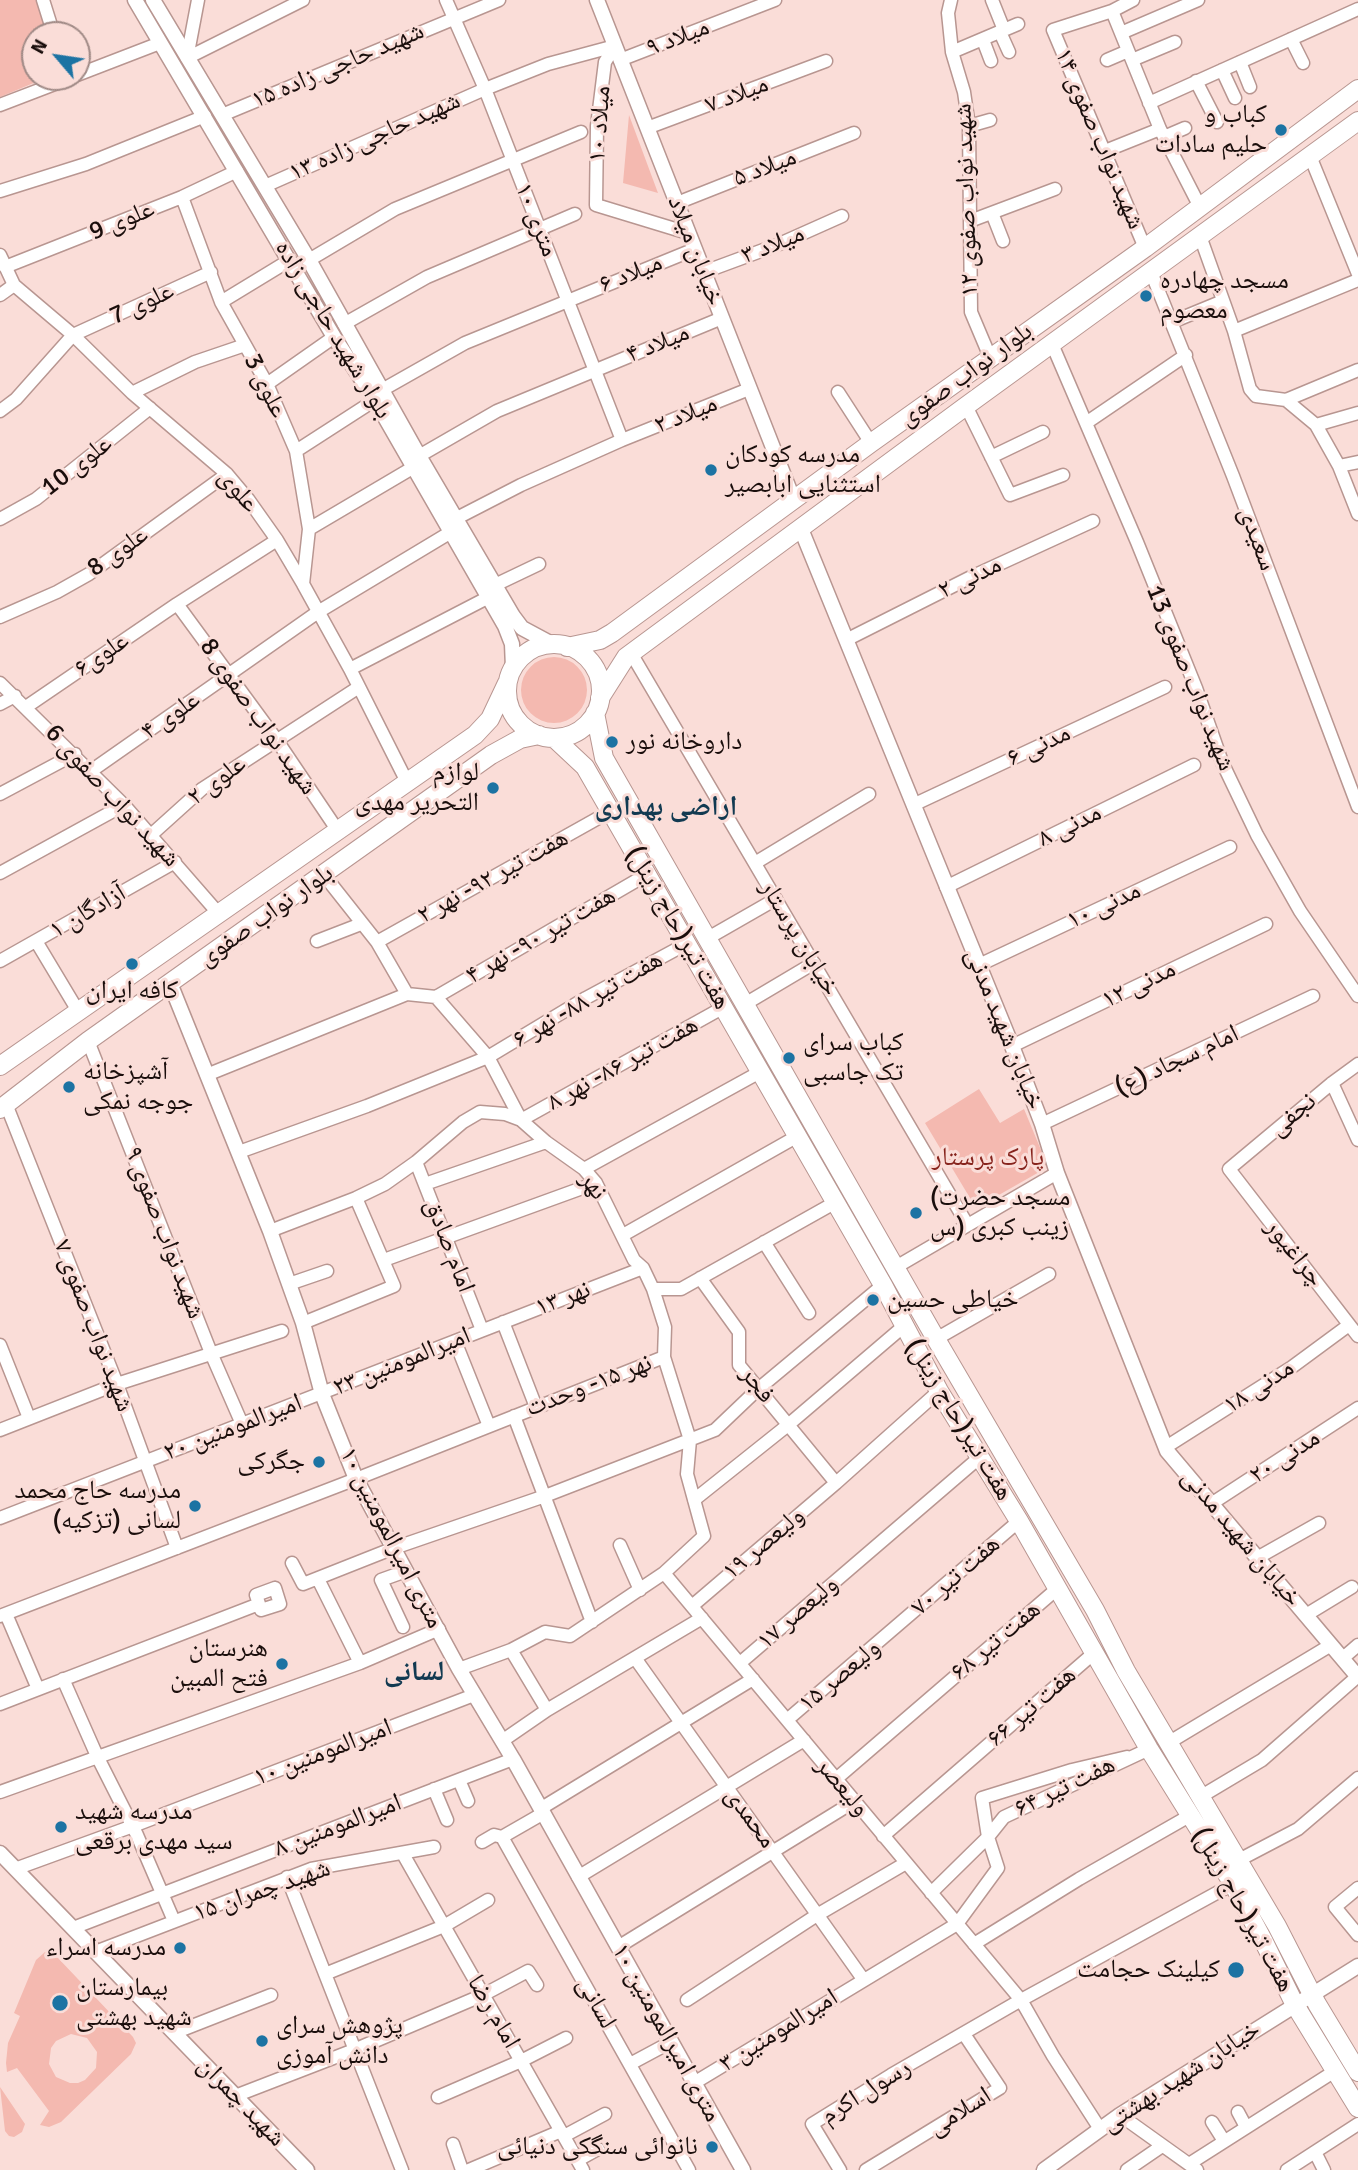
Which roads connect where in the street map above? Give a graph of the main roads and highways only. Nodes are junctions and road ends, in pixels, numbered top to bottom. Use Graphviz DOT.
graph roads {
  1 [pos="1358,89"];
  2 [pos="1358,121"];
  3 [pos="612,633"];
  4 [pos="559,645"];
  5 [pos="629,655"];
  6 [pos="510,675"];
  7 [pos="598,706"];
  8 [pos="475,735"];
  9 [pos="546,737"];
  10 [pos="491,755"];
  11 [pos="604,758"];
  12 [pos="585,767"];
  13 [pos="0,1066"];
  14 [pos="3,1106"];
  15 [pos="1358,2072"];
  16 [pos="1358,2108"];
  1 -- 3 [label="main road, بلوار نواب صفوی"];
  2 -- 5 [label="main road, بلوار نواب صفوی"];
  3 -- 4 [label="main road, بلوار نواب صفوی"];
  3 -- 5 [label="main road"];
  4 -- 6 [label="main road"];
  4 -- 7 [label="main road"];
  5 -- 7 [label="main road, بلوار نواب صفوی"];
  6 -- 8 [label="main road, بلوار نواب صفوی"];
  6 -- 9 [label="main road"];
  7 -- 9 [label="main road"];
  7 -- 11 [label="main road, هفت تیر(حاج زینل)"];
  8 -- 10 [label="main road"];
  8 -- 13 [label="main road, بلوار نواب صفوی"];
  9 -- 10 [label="main road, بلوار نواب صفوی"];
  9 -- 12 [label="main road, هفت تیر(حاج زینل)"];
  10 -- 14 [label="main road, بلوار نواب صفوی"];
  11 -- 12 [label="main road"];
  11 -- 15 [label="main road, هفت تیر(حاج زینل)"];
  12 -- 16 [label="main road, هفت تیر(حاج زینل)"];
}
